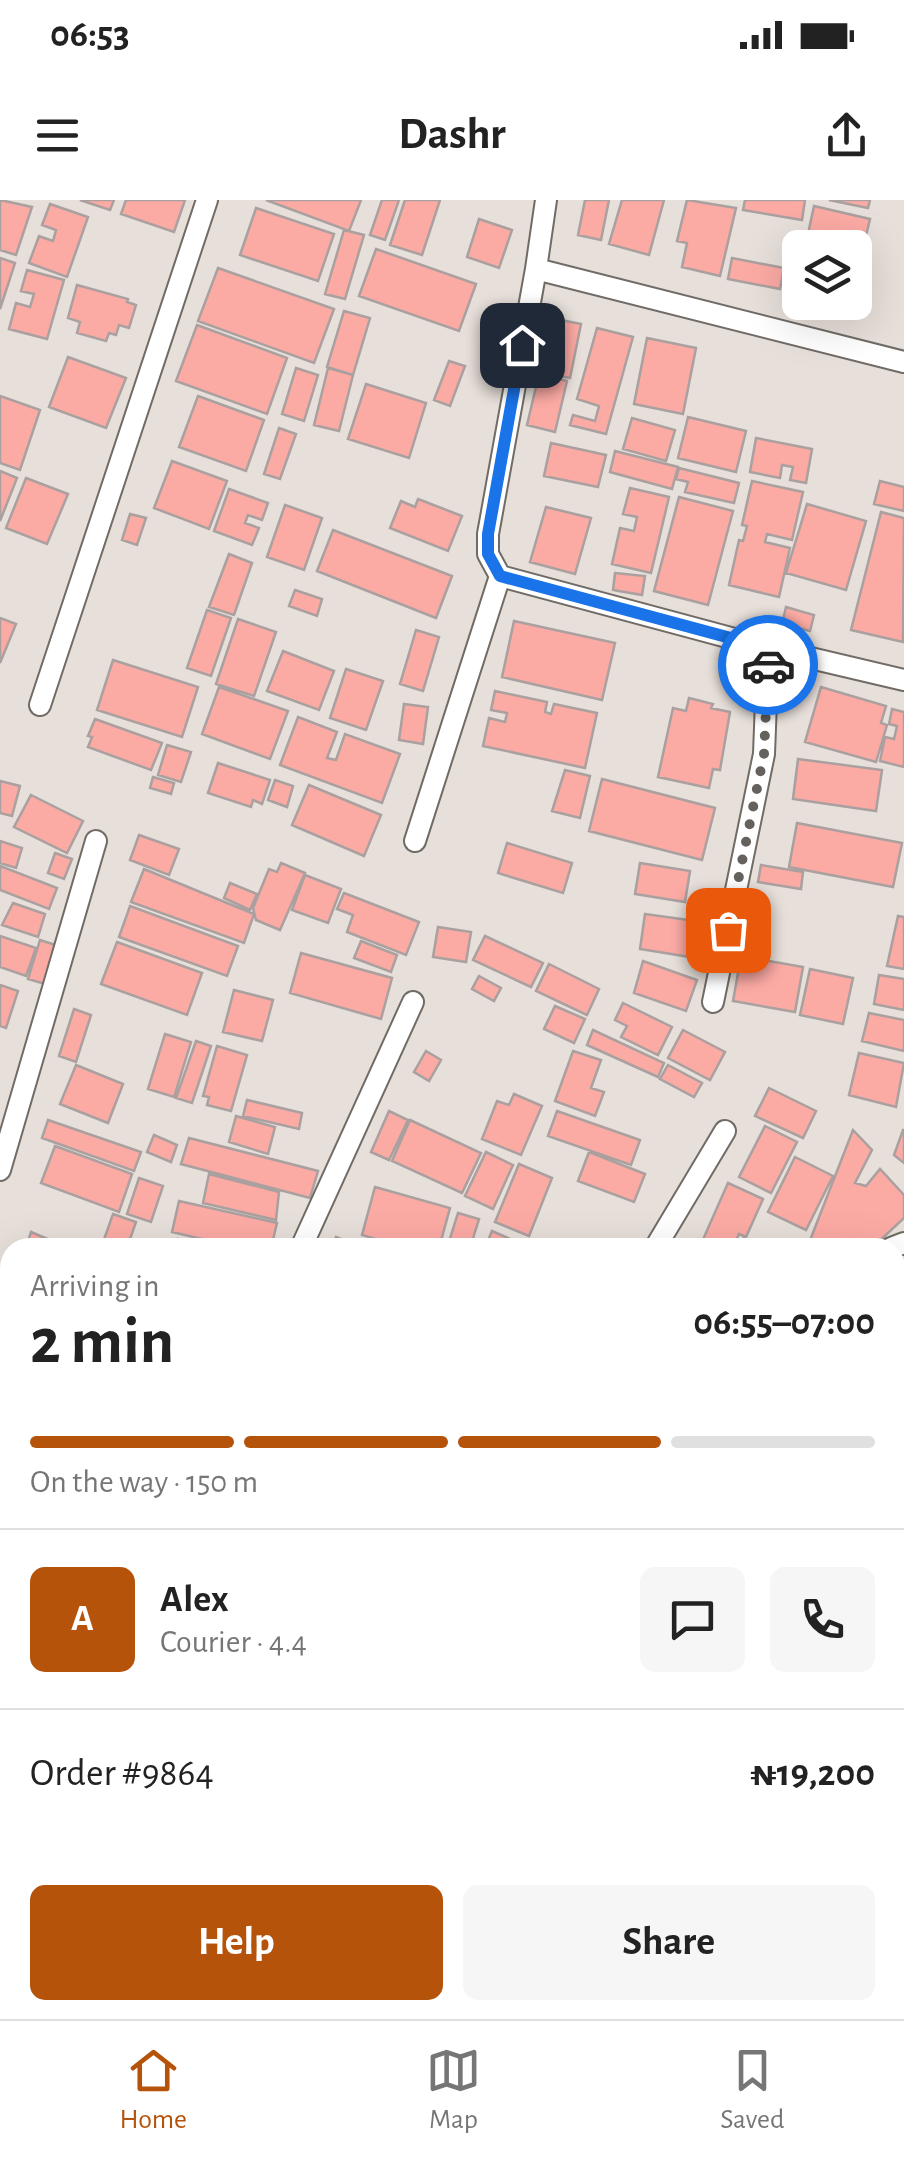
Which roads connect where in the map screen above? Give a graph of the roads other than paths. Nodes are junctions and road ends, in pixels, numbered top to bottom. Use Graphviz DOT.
graph roads {
  1 [pos="207,200"];
  2 [pos="546,200"];
  3 [pos="536,269"];
  4 [pos="904,362"];
  5 [pos="500,576"];
  6 [pos="768,648"];
  7 [pos="904,680"];
  8 [pos="40,705"];
  9 [pos="96,840"];
  10 [pos="416,841"];
  11 [pos="413,1002"];
  12 [pos="713,1002"];
  13 [pos="725,1130"];
  14 [pos="0,1170"];
  15 [pos="305,1238"];
  16 [pos="661,1238"];
  1 -- 8 [label="street"];
  2 -- 3 [label="street"];
  3 -- 4 [label="street"];
  3 -- 5 [label="street"];
  5 -- 6 [label="street"];
  5 -- 10 [label="street"];
  6 -- 7 [label="street"];
  6 -- 12 [label="street"];
  9 -- 14 [label="street"];
  11 -- 15 [label="street"];
  13 -- 16 [label="street"];
}
